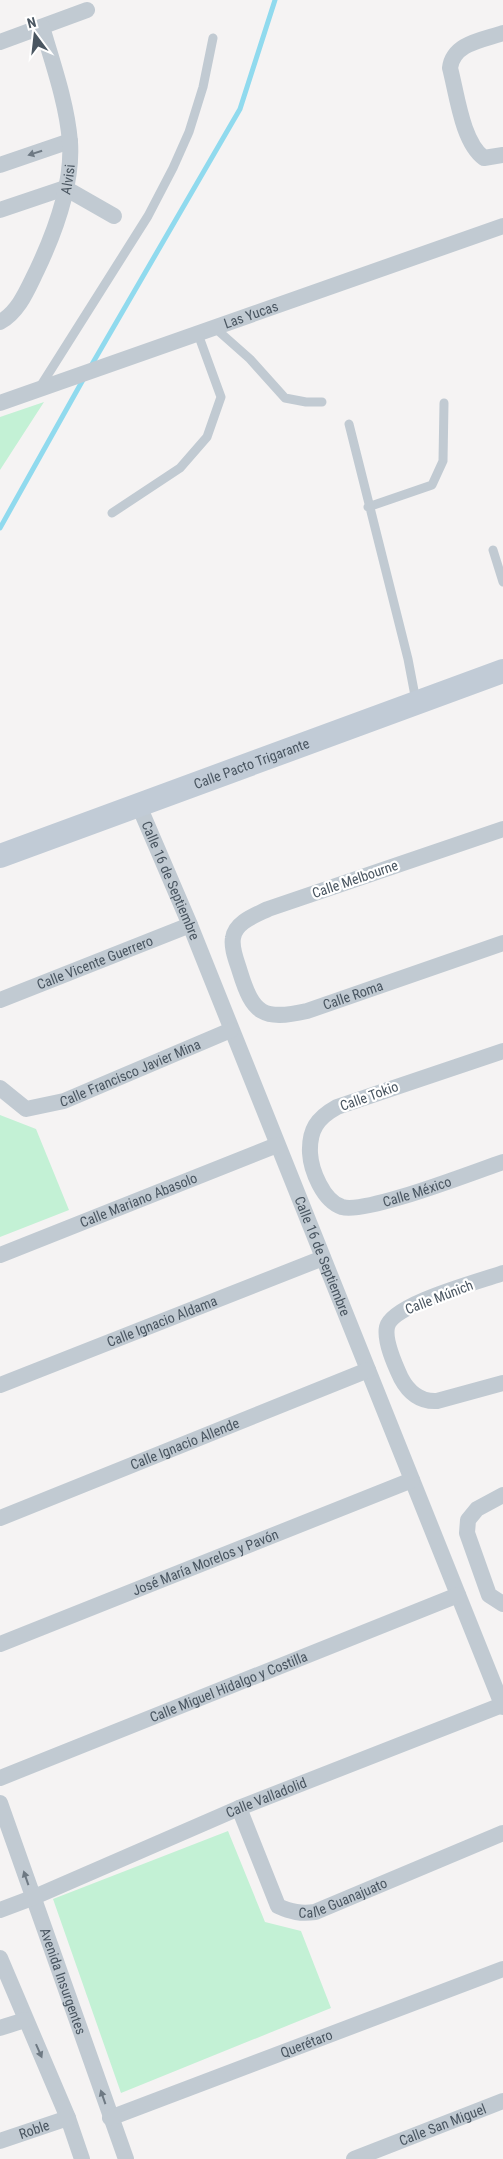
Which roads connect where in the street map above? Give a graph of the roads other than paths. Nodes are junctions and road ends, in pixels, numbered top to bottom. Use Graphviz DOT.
graph roads {
  1 [pos="87,10"];
  2 [pos="42,27"];
  3 [pos="503,33"];
  4 [pos="213,38"];
  5 [pos="0,42"];
  6 [pos="70,142"];
  7 [pos="503,155"];
  8 [pos="0,165"];
  9 [pos="65,188"];
  10 [pos="0,210"];
  11 [pos="114,216"];
  12 [pos="503,226"];
  13 [pos="2,321"];
  14 [pos="215,328"];
  15 [pos="198,334"];
  16 [pos="45,388"];
  17 [pos="322,402"];
  18 [pos="0,403"];
  19 [pos="444,403"];
  20 [pos="348,424"];
  21 [pos="368,507"];
  22 [pos="112,513"];
  23 [pos="493,550"];
  24 [pos="503,582"];
  25 [pos="503,670"];
  26 [pos="417,703"];
  27 [pos="139,806"];
  28 [pos="503,829"];
  29 [pos="0,856"];
  30 [pos="190,925"];
  31 [pos="503,943"];
  32 [pos="234,955"];
  33 [pos="0,1000"];
  34 [pos="231,1030"];
  35 [pos="503,1050"];
  36 [pos="0,1088"];
  37 [pos="277,1145"];
  38 [pos="503,1162"];
  39 [pos="329,1199"];
  40 [pos="0,1255"];
  41 [pos="322,1258"];
  42 [pos="503,1273"];
  43 [pos="368,1370"];
  44 [pos="503,1383"];
  45 [pos="0,1385"];
  46 [pos="412,1480"];
  47 [pos="503,1495"];
  48 [pos="0,1518"];
  49 [pos="458,1595"];
  50 [pos="496,1600"];
  51 [pos="0,1644"];
  52 [pos="503,1706"];
  53 [pos="0,1778"];
  54 [pos="0,1803"];
  55 [pos="239,1808"];
  56 [pos="503,1833"];
  57 [pos="32,1898"];
  58 [pos="0,1910"];
  59 [pos="0,1958"];
  60 [pos="503,1969"];
  61 [pos="25,2020"];
  62 [pos="0,2028"];
  63 [pos="503,2102"];
  64 [pos="68,2118"];
  65 [pos="110,2118"];
  66 [pos="0,2141"];
  67 [pos="82,2159"];
  68 [pos="126,2159"];
  69 [pos="354,2159"];
  1 -- 2 [label="street"];
  2 -- 5 [label="street"];
  2 -- 6 [label="street, Alvisi"];
  3 -- 7 [label="street"];
  4 -- 16 [label="lane"];
  6 -- 8 [label="street, one-way"];
  6 -- 9 [label="street, Alvisi"];
  9 -- 10 [label="street"];
  9 -- 11 [label="street"];
  9 -- 13 [label="street, Alvisi"];
  12 -- 14 [label="street, Las Yucas"];
  14 -- 15 [label="street, Las Yucas"];
  14 -- 17 [label="lane"];
  15 -- 16 [label="street, Las Yucas"];
  15 -- 22 [label="lane"];
  16 -- 18 [label="street, Las Yucas"];
  19 -- 21 [label="lane"];
  20 -- 21 [label="lane"];
  21 -- 26 [label="lane"];
  23 -- 24 [label="lane"];
  25 -- 26 [label="street, Calle Pacto Trigarante"];
  26 -- 27 [label="street, Calle Pacto Trigarante"];
  27 -- 29 [label="street, Calle Pacto Trigarante"];
  27 -- 30 [label="street, Calle 16 de Septiembre"];
  28 -- 32 [label="street, Calle Melbourne"];
  30 -- 33 [label="street, Calle Vicente Guerrero"];
  30 -- 34 [label="street, Calle 16 de Septiembre"];
  31 -- 32 [label="street, Calle Roma"];
  34 -- 36 [label="street, Calle Francisco Javier Mina"];
  34 -- 37 [label="street, Calle 16 de Septiembre"];
  35 -- 39 [label="street, Calle Tokio"];
  37 -- 40 [label="street, Calle Mariano Abasolo"];
  37 -- 41 [label="street, Calle 16 de Septiembre"];
  38 -- 39 [label="street, Calle México"];
  41 -- 43 [label="street, Calle 16 de Septiembre"];
  41 -- 45 [label="street, Calle Ignacio Aldama"];
  42 -- 44 [label="street, Calle Múnich"];
  43 -- 46 [label="street, Calle 16 de Septiembre"];
  43 -- 48 [label="street, Calle Ignacio Allende"];
  46 -- 49 [label="street, Calle 16 de Septiembre"];
  46 -- 51 [label="street, José María Morelos y Pavón"];
  47 -- 50 [label="street"];
  49 -- 52 [label="street, Calle 16 de Septiembre"];
  49 -- 53 [label="street, Calle Miguel Hidalgo y Costilla"];
  52 -- 55 [label="street, Calle Valladolid"];
  57 -- 54 [label="street, Avenida Insurgentes, one-way"];
  55 -- 56 [label="street, Calle Guanajuato"];
  55 -- 57 [label="street, Calle Valladolid"];
  57 -- 58 [label="street, Calle Valladolid"];
  65 -- 57 [label="street, Avenida Insurgentes, one-way"];
  59 -- 61 [label="street"];
  60 -- 65 [label="street, Querétaro"];
  61 -- 62 [label="street"];
  61 -- 64 [label="street, one-way"];
  63 -- 69 [label="street, Calle San Miguel"];
  64 -- 66 [label="street, Roble"];
  64 -- 67 [label="street"];
  65 -- 68 [label="street, Avenida Insurgentes"];
}
